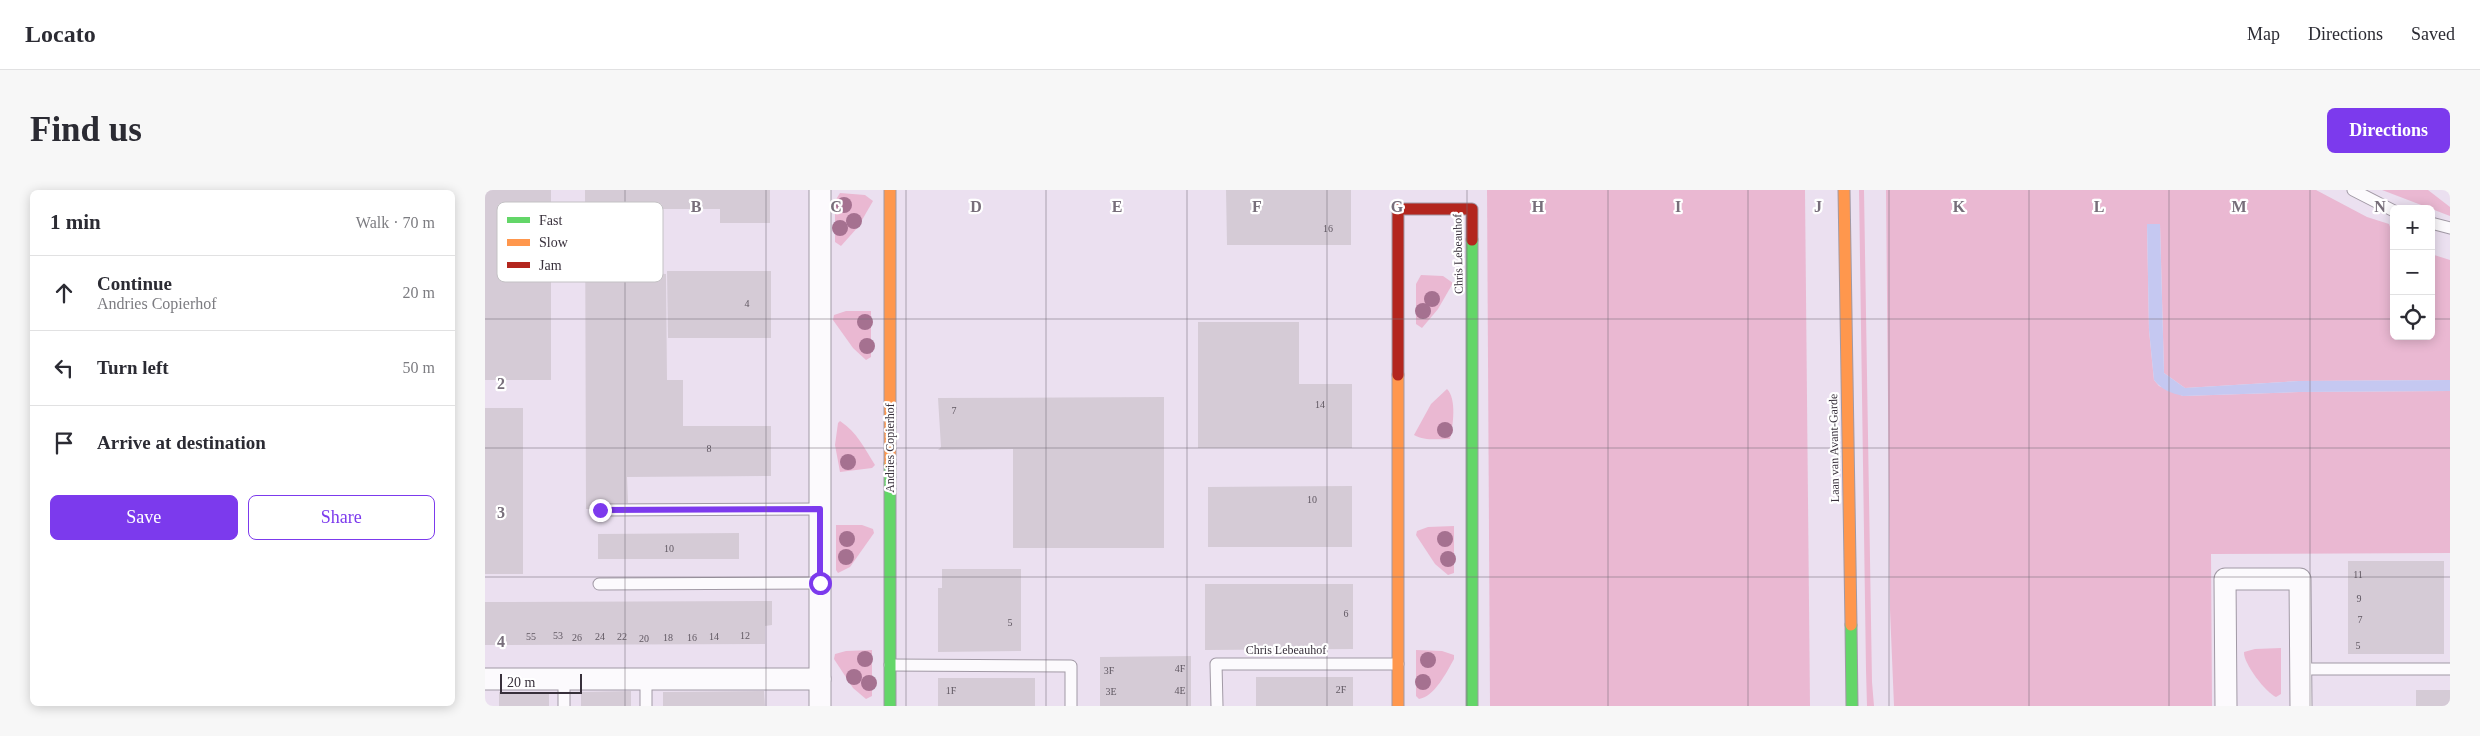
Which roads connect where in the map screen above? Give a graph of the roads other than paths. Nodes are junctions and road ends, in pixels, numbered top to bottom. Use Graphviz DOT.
graph roads {
  1 [pos="819,190"];
  2 [pos="890,190"];
  3 [pos="1844,190"];
  4 [pos="2353,190"];
  5 [pos="2390,209"];
  6 [pos="2435,224"];
  7 [pos="2450,228"];
  8 [pos="820,509"];
  9 [pos="600,510"];
  10 [pos="820,583"];
  11 [pos="599,584"];
  12 [pos="1398,664"];
  13 [pos="890,666"];
  14 [pos="2300,669"];
  15 [pos="2450,669"];
  16 [pos="820,678"];
  17 [pos="485,679"];
  18 [pos="564,679"];
  19 [pos="646,679"];
  20 [pos="564,706"];
  21 [pos="646,706"];
  22 [pos="820,706"];
  23 [pos="890,706"];
  24 [pos="1071,706"];
  25 [pos="1217,706"];
  26 [pos="1398,706"];
  27 [pos="1473,706"];
  28 [pos="1851,706"];
  29 [pos="2226,706"];
  30 [pos="2301,706"];
  1 -- 8 [label="street"];
  2 -- 13 [label="street, Andries Copierhof"];
  3 -- 28 [label="street, Laan van Avant-Garde"];
  4 -- 5 [label="lane"];
  6 -- 7 [label="lane"];
  8 -- 9 [label="lane"];
  8 -- 10 [label="street"];
  10 -- 11 [label="lane"];
  10 -- 16 [label="street"];
  12 -- 25 [label="lane, Chris Lebeauhof"];
  12 -- 26 [label="street, Chris Lebeauhof"];
  12 -- 27 [label="street, Chris Lebeauhof"];
  13 -- 23 [label="street, Andries Copierhof"];
  13 -- 24 [label="lane"];
  14 -- 15 [label="lane"];
  14 -- 29 [label="street"];
  14 -- 30 [label="street"];
  16 -- 19 [label="street"];
  16 -- 22 [label="street"];
  17 -- 18 [label="street"];
  18 -- 19 [label="street"];
  18 -- 20 [label="lane"];
  19 -- 21 [label="lane"];
}
